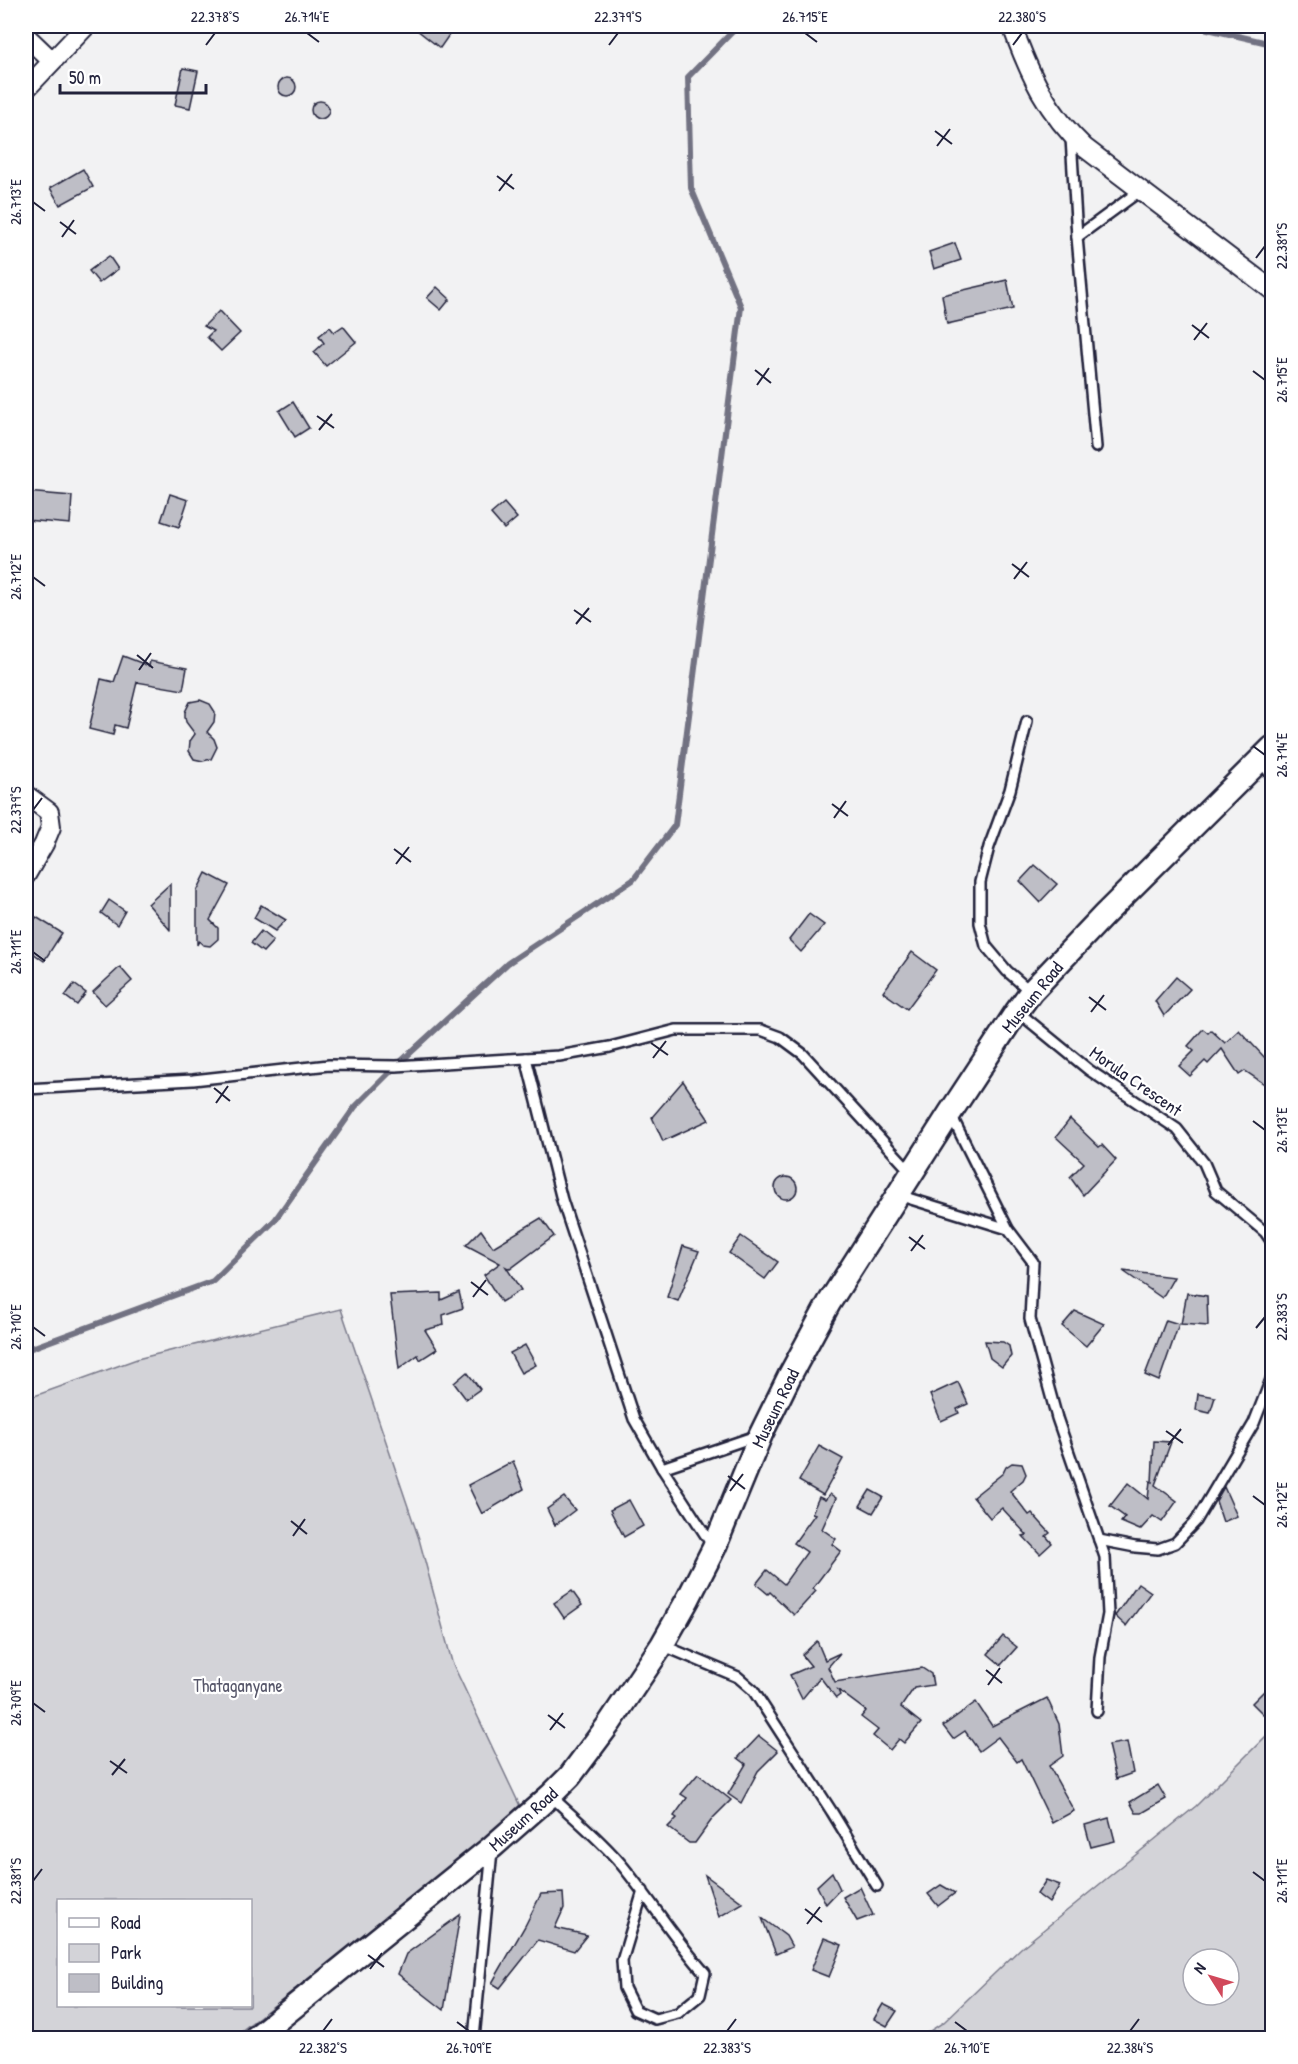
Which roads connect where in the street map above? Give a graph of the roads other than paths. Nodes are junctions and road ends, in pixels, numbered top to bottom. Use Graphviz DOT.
graph roads {
  1 [pos="86,26"];
  2 [pos="1012,26"];
  3 [pos="26,36"];
  4 [pos="51,60"];
  5 [pos="26,89"];
  6 [pos="1071,135"];
  7 [pos="1141,190"];
  8 [pos="1077,237"];
  9 [pos="1272,290"];
  10 [pos="1096,447"];
  11 [pos="1027,721"];
  12 [pos="1268,761"];
  13 [pos="26,795"];
  14 [pos="26,875"];
  15 [pos="1031,992"];
  16 [pos="1017,1011"];
  17 [pos="526,1058"];
  18 [pos="26,1089"];
  19 [pos="950,1113"];
  20 [pos="912,1173"];
  21 [pos="897,1195"];
  22 [pos="1008,1229"];
  23 [pos="1272,1242"];
  24 [pos="1272,1377"];
  25 [pos="761,1434"];
  26 [pos="662,1468"];
  27 [pos="1099,1540"];
  28 [pos="714,1548"];
  29 [pos="662,1645"];
  30 [pos="1097,1711"];
  31 [pos="551,1795"];
  32 [pos="492,1847"];
  33 [pos="877,1886"];
  34 [pos="643,1891"];
  35 [pos="255,2038"];
  36 [pos="474,2038"];
  1 -- 4 [label="street"];
  2 -- 6 [label="street"];
  3 -- 4 [label="street"];
  4 -- 5 [label="street"];
  6 -- 7 [label="street"];
  6 -- 8 [label="lane"];
  7 -- 8 [label="lane"];
  7 -- 9 [label="street"];
  8 -- 10 [label="lane"];
  11 -- 15 [label="lane"];
  12 -- 15 [label="street, Museum Road"];
  13 -- 14 [label="street"];
  15 -- 16 [label="street, Museum Road"];
  16 -- 19 [label="street, Museum Road"];
  16 -- 23 [label="lane, Morula Crescent"];
  17 -- 18 [label="lane"];
  17 -- 20 [label="lane"];
  17 -- 26 [label="lane"];
  19 -- 20 [label="street, Museum Road"];
  19 -- 22 [label="lane"];
  20 -- 21 [label="street, Museum Road"];
  21 -- 22 [label="lane"];
  21 -- 25 [label="street, Museum Road"];
  22 -- 27 [label="lane"];
  24 -- 27 [label="lane"];
  25 -- 26 [label="lane"];
  25 -- 28 [label="street, Museum Road"];
  26 -- 28 [label="lane"];
  27 -- 30 [label="lane"];
  28 -- 29 [label="street, Museum Road"];
  29 -- 31 [label="street, Museum Road"];
  29 -- 33 [label="lane"];
  31 -- 32 [label="street, Museum Road"];
  31 -- 34 [label="lane"];
  32 -- 35 [label="street, Museum Road"];
  32 -- 36 [label="lane"];
  34 -- 34 [label="lane"];
}
